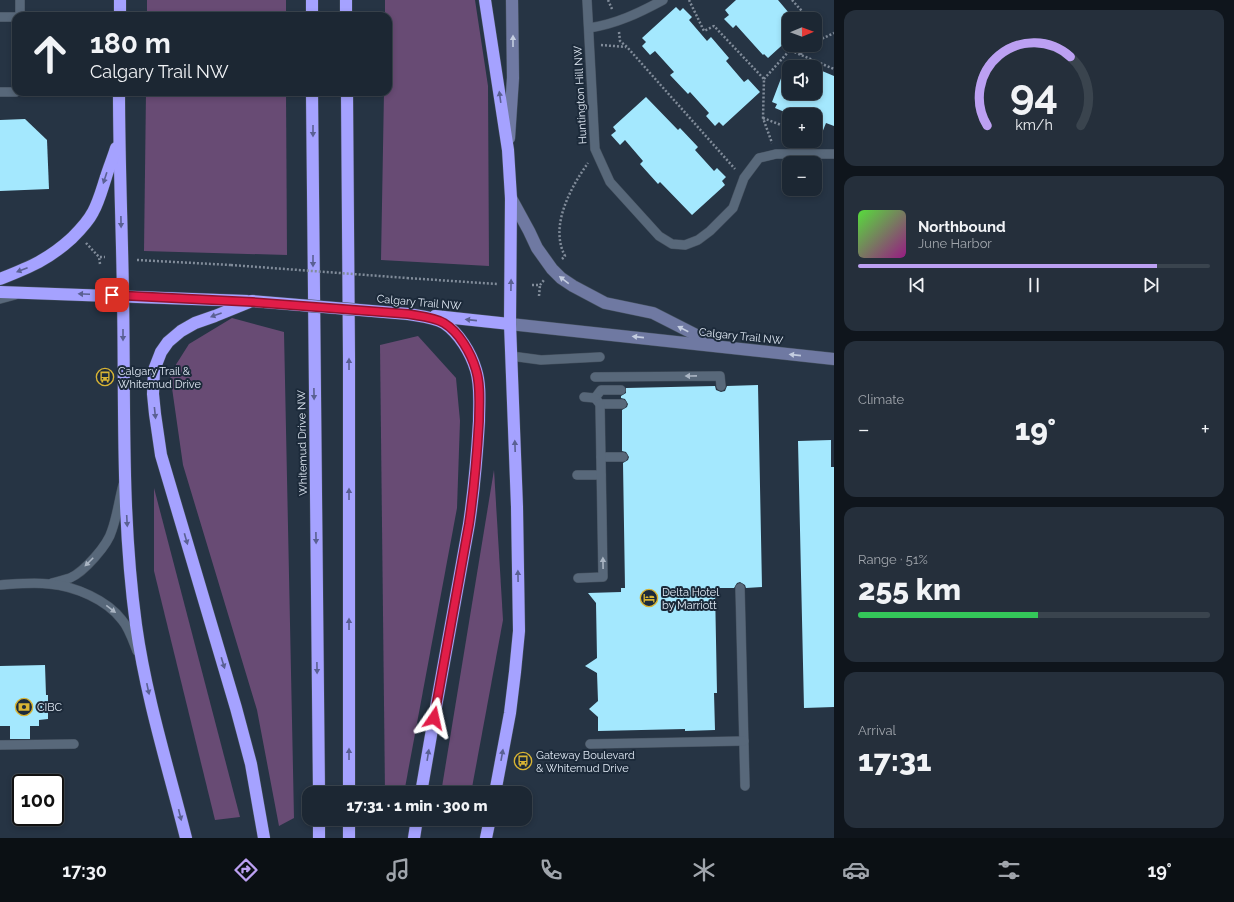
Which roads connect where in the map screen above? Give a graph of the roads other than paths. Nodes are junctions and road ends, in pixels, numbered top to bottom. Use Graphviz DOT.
graph roads {
  1 [pos="20,0"];
  2 [pos="120,0"];
  3 [pos="312,0"];
  4 [pos="346,0"];
  5 [pos="485,0"];
  6 [pos="512,0"];
  7 [pos="587,0"];
  8 [pos="663,0"];
  9 [pos="20,12"];
  10 [pos="120,12"];
  11 [pos="312,12"];
  12 [pos="346,12"];
  13 [pos="0,17"];
  14 [pos="12,17"];
  15 [pos="589,28"];
  16 [pos="0,92"];
  17 [pos="12,92"];
  18 [pos="119,96"];
  19 [pos="312,96"];
  20 [pos="347,96"];
  21 [pos="119,142"];
  22 [pos="508,150"];
  23 [pos="834,154"];
  24 [pos="511,198"];
  25 [pos="0,279"];
  26 [pos="0,292"];
  27 [pos="26,292"];
  28 [pos="123,296"];
  29 [pos="0,299"];
  30 [pos="252,302"];
  31 [pos="408,314"];
  32 [pos="510,324"];
  33 [pos="718,346"];
  34 [pos="511,356"];
  35 [pos="600,357"];
  36 [pos="834,359"];
  37 [pos="595,377"];
  38 [pos="721,386"];
  39 [pos="621,390"];
  40 [pos="584,397"];
  41 [pos="597,400"];
  42 [pos="622,404"];
  43 [pos="601,457"];
  44 [pos="622,457"];
  45 [pos="601,474"];
  46 [pos="577,475"];
  47 [pos="125,476"];
  48 [pos="578,578"];
  49 [pos="50,584"];
  50 [pos="0,585"];
  51 [pos="740,588"];
  52 [pos="142,661"];
  53 [pos="744,741"];
  54 [pos="74,744"];
  55 [pos="590,744"];
  56 [pos="0,745"];
  57 [pos="319,786"];
  58 [pos="348,786"];
  59 [pos="422,786"];
  60 [pos="496,786"];
  61 [pos="745,786"];
  62 [pos="319,826"];
  63 [pos="348,826"];
  64 [pos="416,826"];
  65 [pos="489,826"];
  66 [pos="186,838"];
  67 [pos="264,838"];
  68 [pos="319,838"];
  69 [pos="348,838"];
  70 [pos="414,838"];
  71 [pos="486,838"];
  1 -- 9 [label="lane"];
  2 -- 10 [label="highway"];
  3 -- 11 [label="highway"];
  4 -- 12 [label="highway"];
  22 -- 5 [label="highway, one-way"];
  22 -- 6 [label="main road, one-way"];
  7 -- 15 [label="lane, Huntington Hill NW"];
  8 -- 15 [label="lane"];
  13 -- 14 [label="lane"];
  15 -- 23 [label="lane, Huntington Hill NW"];
  16 -- 17 [label="lane"];
  18 -- 21 [label="highway"];
  19 -- 57 [label="highway, Whitemud Drive NW, one-way"];
  58 -- 20 [label="highway, one-way"];
  21 -- 25 [label="highway, one-way"];
  21 -- 28 [label="highway, one-way"];
  22 -- 24 [label="highway"];
  32 -- 24 [label="highway, one-way"];
  33 -- 24 [label="main road, one-way"];
  26 -- 27 [label="highway, Calgary Trail NW"];
  28 -- 27 [label="highway, Calgary Trail NW, one-way"];
  27 -- 29 [label="lane"];
  28 -- 30 [label="highway, Calgary Trail NW"];
  28 -- 47 [label="highway, one-way"];
  30 -- 31 [label="highway, Calgary Trail NW, bridge"];
  30 -- 67 [label="highway, one-way"];
  32 -- 31 [label="highway, Calgary Trail NW, one-way"];
  59 -- 31 [label="highway, one-way"];
  33 -- 32 [label="main road, Calgary Trail NW, one-way"];
  32 -- 34 [label="highway"];
  36 -- 33 [label="main road, Calgary Trail NW, one-way"];
  34 -- 35 [label="lane"];
  60 -- 34 [label="highway, one-way"];
  38 -- 37 [label="lane, one-way"];
  39 -- 41 [label="lane"];
  40 -- 41 [label="lane"];
  41 -- 42 [label="lane"];
  41 -- 43 [label="lane"];
  43 -- 44 [label="lane"];
  43 -- 45 [label="lane"];
  45 -- 46 [label="lane"];
  48 -- 45 [label="lane, one-way"];
  47 -- 49 [label="lane, one-way"];
  47 -- 52 [label="highway, one-way"];
  49 -- 50 [label="lane"];
  49 -- 52 [label="lane, one-way"];
  51 -- 53 [label="lane"];
  52 -- 66 [label="highway, one-way"];
  53 -- 55 [label="lane"];
  53 -- 61 [label="lane"];
  54 -- 56 [label="lane"];
  62 -- 68 [label="highway"];
  63 -- 69 [label="highway"];
  64 -- 70 [label="highway"];
  65 -- 71 [label="highway"];
}
